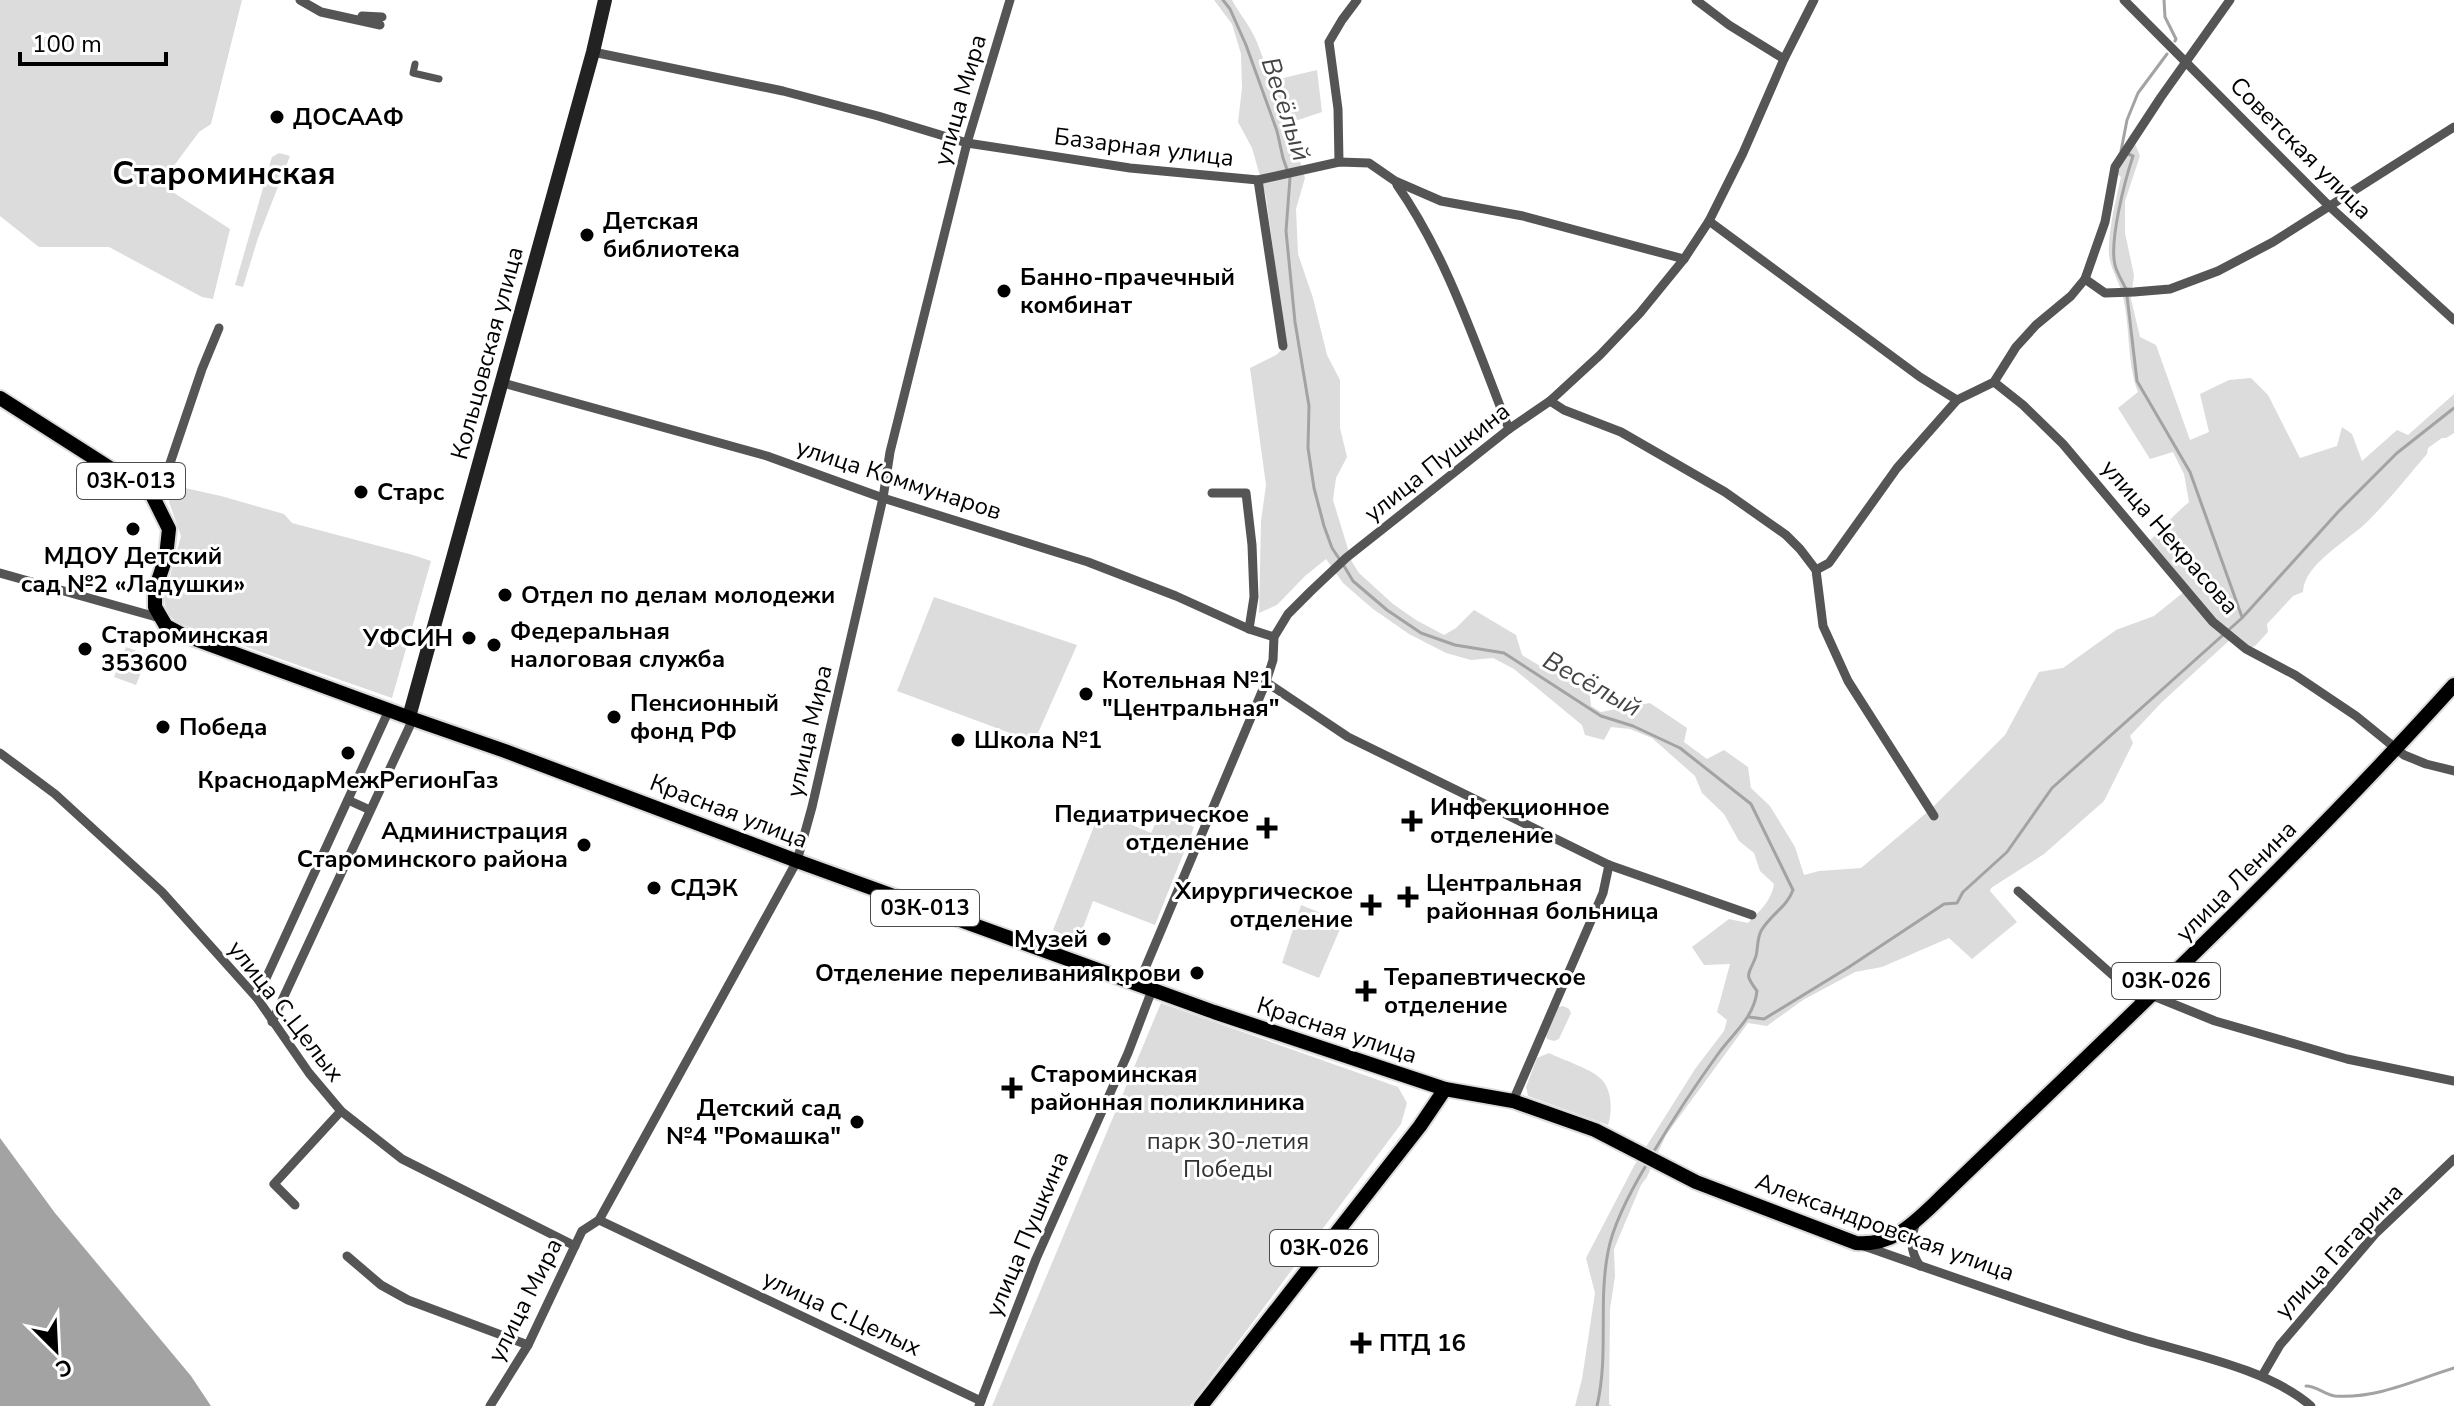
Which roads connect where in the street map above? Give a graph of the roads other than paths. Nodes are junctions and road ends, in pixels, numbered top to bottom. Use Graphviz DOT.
graph roads {
  1 [pos="300,0"];
  2 [pos="605,0"];
  3 [pos="1010,0"];
  4 [pos="1357,0"];
  5 [pos="1696,0"];
  6 [pos="1814,0"];
  7 [pos="2124,0"];
  8 [pos="2230,0"];
  9 [pos="381,21"];
  10 [pos="593,52"];
  11 [pos="1784,59"];
  12 [pos="2186,63"];
  13 [pos="415,64"];
  14 [pos="439,79"];
  15 [pos="2454,127"];
  16 [pos="967,143"];
  17 [pos="1339,162"];
  18 [pos="1258,180"];
  19 [pos="1395,181"];
  20 [pos="1429,198"];
  21 [pos="2329,206"];
  22 [pos="1419,215"];
  23 [pos="1709,221"];
  24 [pos="1684,259"];
  25 [pos="2085,279"];
  26 [pos="2454,320"];
  27 [pos="219,328"];
  28 [pos="1283,346"];
  29 [pos="1994,382"];
  30 [pos="503,383"];
  31 [pos="0,398"];
  32 [pos="1957,400"];
  33 [pos="1550,401"];
  34 [pos="1509,429"];
  35 [pos="1212,493"];
  36 [pos="152,495"];
  37 [pos="883,498"];
  38 [pos="1816,570"];
  39 [pos="0,573"];
  40 [pos="160,618"];
  41 [pos="1249,629"];
  42 [pos="1274,637"];
  43 [pos="1266,682"];
  44 [pos="2454,685"];
  45 [pos="389,710"];
  46 [pos="411,718"];
  47 [pos="2395,749"];
  48 [pos="0,753"];
  49 [pos="2454,771"];
  50 [pos="348,800"];
  51 [pos="370,810"];
  52 [pos="1934,816"];
  53 [pos="797,861"];
  54 [pos="1609,865"];
  55 [pos="2018,891"];
  56 [pos="1752,915"];
  57 [pos="1145,988"];
  58 [pos="257,998"];
  59 [pos="2147,999"];
  60 [pos="272,1022"];
  61 [pos="2454,1081"];
  62 [pos="1445,1089"];
  63 [pos="1513,1101"];
  64 [pos="341,1111"];
  65 [pos="2454,1159"];
  66 [pos="295,1205"];
  67 [pos="599,1220"];
  68 [pos="1916,1221"];
  69 [pos="1856,1243"];
  70 [pos="575,1246"];
  71 [pos="347,1256"];
  72 [pos="1920,1266"];
  73 [pos="528,1345"];
  74 [pos="2262,1376"];
  75 [pos="980,1404"];
  76 [pos="490,1406"];
  77 [pos="1201,1406"];
  78 [pos="2311,1406"];
  1 -- 9 [label="street"];
  2 -- 10 [label="main road, Кольцовская улица"];
  3 -- 16 [label="street, улица Мира"];
  4 -- 17 [label="street"];
  5 -- 11 [label="street"];
  6 -- 11 [label="street, улица Пушкина"];
  7 -- 12 [label="street, Советская улица"];
  8 -- 12 [label="street"];
  10 -- 16 [label="street, Базарная улица"];
  10 -- 30 [label="main road, Кольцовская улица"];
  11 -- 23 [label="street, улица Пушкина"];
  12 -- 21 [label="street, Советская улица"];
  12 -- 25 [label="street"];
  13 -- 14 [label="street"];
  15 -- 21 [label="street"];
  16 -- 18 [label="street, Базарная улица"];
  16 -- 37 [label="street, улица Мира"];
  17 -- 18 [label="street, Базарная улица"];
  17 -- 19 [label="street, Базарная улица"];
  18 -- 28 [label="street"];
  19 -- 20 [label="street, Базарная улица"];
  19 -- 22 [label="street"];
  20 -- 22 [label="street"];
  20 -- 24 [label="street, Базарная улица"];
  21 -- 25 [label="street"];
  21 -- 26 [label="street, Советская улица"];
  22 -- 34 [label="street"];
  23 -- 24 [label="street, улица Пушкина"];
  23 -- 32 [label="street"];
  24 -- 33 [label="street, улица Пушкина"];
  25 -- 29 [label="street"];
  27 -- 36 [label="street"];
  29 -- 32 [label="street"];
  29 -- 47 [label="street, улица Некрасова"];
  30 -- 37 [label="street, улица Коммунаров"];
  30 -- 46 [label="main road, Кольцовская улица"];
  31 -- 36 [label="main road, 03К-013"];
  32 -- 38 [label="street"];
  33 -- 34 [label="street, улица Пушкина"];
  33 -- 38 [label="street"];
  34 -- 42 [label="street, улица Пушкина"];
  35 -- 41 [label="street"];
  36 -- 40 [label="main road, 03К-013"];
  37 -- 41 [label="street, улица Коммунаров"];
  37 -- 53 [label="street, улица Мира"];
  38 -- 52 [label="street"];
  39 -- 40 [label="street, Красная улица"];
  40 -- 45 [label="main road, Красная улица / 03К-013"];
  41 -- 42 [label="street, улица Коммунаров"];
  42 -- 43 [label="street, улица Пушкина"];
  43 -- 54 [label="street"];
  43 -- 57 [label="street, улица Пушкина"];
  44 -- 47 [label="main road, улица Ленина / 03К-026"];
  45 -- 46 [label="main road, Красная улица / 03К-013"];
  45 -- 50 [label="street"];
  46 -- 51 [label="street, Кольцовская улица"];
  46 -- 53 [label="main road, Красная улица / 03К-013"];
  47 -- 49 [label="street, улица Некрасова"];
  47 -- 59 [label="main road, улица Ленина / 03К-026"];
  48 -- 58 [label="street, улица С.Целых"];
  50 -- 51 [label="street"];
  50 -- 58 [label="street"];
  51 -- 60 [label="street, Кольцовская улица"];
  53 -- 57 [label="main road, Красная улица / 03К-013"];
  53 -- 67 [label="street, улица Мира"];
  54 -- 56 [label="street"];
  54 -- 63 [label="street"];
  55 -- 59 [label="street"];
  57 -- 62 [label="main road, Красная улица / 03К-013"];
  57 -- 75 [label="street, улица Пушкина"];
  58 -- 60 [label="street, улица С.Целых"];
  59 -- 61 [label="street"];
  59 -- 68 [label="main road, улица Ленина / 03К-026"];
  60 -- 64 [label="street, улица С.Целых"];
  62 -- 63 [label="main road, Александровская улица"];
  62 -- 77 [label="main road, 03К-026"];
  63 -- 69 [label="main road, Александровская улица"];
  64 -- 66 [label="street"];
  64 -- 70 [label="street, улица С.Целых"];
  65 -- 74 [label="street, улица Гагарина"];
  67 -- 70 [label="street, улица Мира"];
  67 -- 75 [label="street, улица С.Целых"];
  68 -- 69 [label="main road, улица Ленина / 03К-026"];
  68 -- 72 [label="street"];
  69 -- 72 [label="street, Александровская улица"];
  70 -- 73 [label="street, улица Мира"];
  71 -- 73 [label="street"];
  72 -- 74 [label="street, Александровская улица"];
  73 -- 76 [label="street, улица Мира"];
  74 -- 78 [label="street, Александровская улица"];
}
